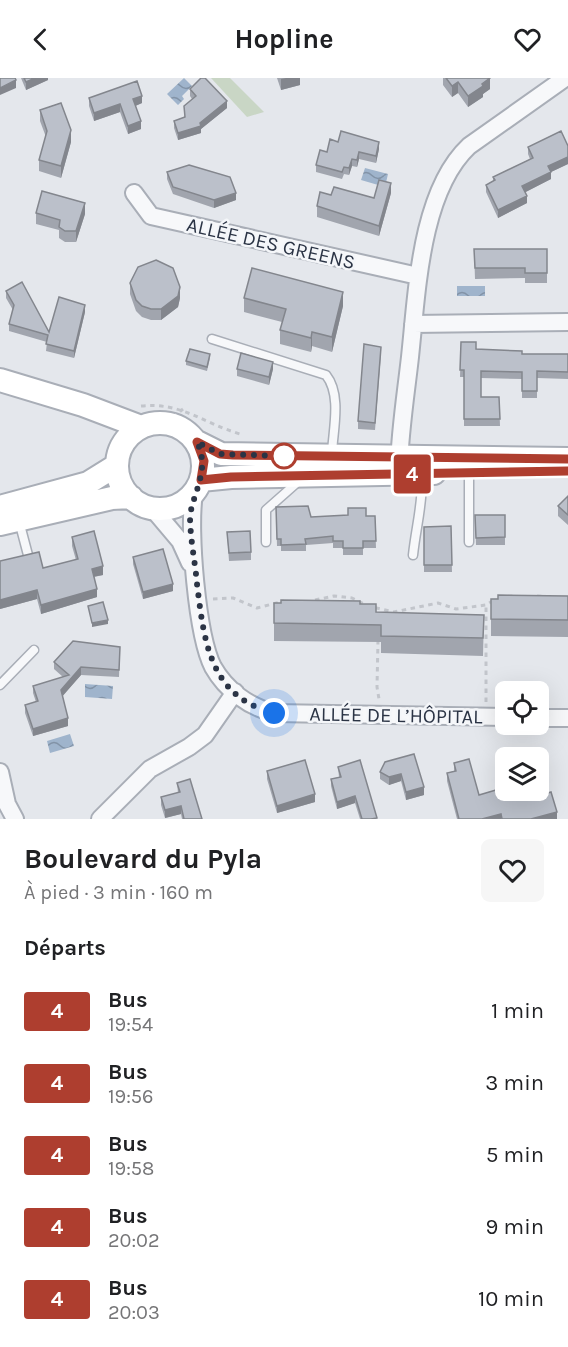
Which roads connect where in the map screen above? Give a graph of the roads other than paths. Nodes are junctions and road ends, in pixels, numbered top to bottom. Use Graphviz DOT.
graph roads {
  1 [pos="565,78"];
  2 [pos="134,193"];
  3 [pos="418,276"];
  4 [pos="568,322"];
  5 [pos="413,324"];
  6 [pos="212,339"];
  7 [pos="0,380"];
  8 [pos="83,405"];
  9 [pos="138,417"];
  10 [pos="197,442"];
  11 [pos="118,459"];
  12 [pos="568,459"];
  13 [pos="332,466"];
  14 [pos="399,466"];
  15 [pos="568,471"];
  16 [pos="422,473"];
  17 [pos="469,473"];
  18 [pos="305,475"];
  19 [pos="198,487"];
  20 [pos="130,497"];
  21 [pos="153,508"];
  22 [pos="8,513"];
  23 [pos="266,542"];
  24 [pos="469,542"];
  25 [pos="28,555"];
  26 [pos="413,555"];
  27 [pos="197,580"];
  28 [pos="34,651"];
  29 [pos="0,686"];
  30 [pos="235,692"];
  31 [pos="495,717"];
  32 [pos="549,718"];
  33 [pos="568,718"];
  34 [pos="0,772"];
  35 [pos="15,819"];
  36 [pos="100,819"];
  1 -- 3 [label="street"];
  2 -- 3 [label="street, ALLÉE DES GREENS"];
  3 -- 5 [label="street"];
  4 -- 5 [label="street"];
  5 -- 14 [label="street"];
  6 -- 13 [label="lane"];
  7 -- 8 [label="main road"];
  8 -- 9 [label="main road"];
  8 -- 11 [label="main road"];
  9 -- 10 [label="main road"];
  9 -- 11 [label="main road"];
  10 -- 13 [label="main road"];
  10 -- 19 [label="main road"];
  11 -- 20 [label="main road"];
  11 -- 22 [label="main road"];
  12 -- 14 [label="main road"];
  13 -- 14 [label="main road"];
  13 -- 18 [label="main road"];
  14 -- 16 [label="main road"];
  15 -- 17 [label="main road"];
  16 -- 17 [label="main road"];
  16 -- 26 [label="lane"];
  17 -- 24 [label="lane"];
  18 -- 19 [label="main road"];
  18 -- 23 [label="lane"];
  19 -- 21 [label="main road"];
  19 -- 27 [label="street, ALLÉE DE L’HÔPITAL"];
  20 -- 21 [label="main road"];
  20 -- 22 [label="main road"];
  21 -- 27 [label="street, ALLÉE DE L’HÔPITAL"];
  22 -- 25 [label="lane"];
  27 -- 30 [label="street, ALLÉE DE L’HÔPITAL"];
  28 -- 29 [label="lane"];
  30 -- 31 [label="street, ALLÉE DE L’HÔPITAL"];
  30 -- 36 [label="street"];
  32 -- 33 [label="street"];
  34 -- 35 [label="street"];
}
